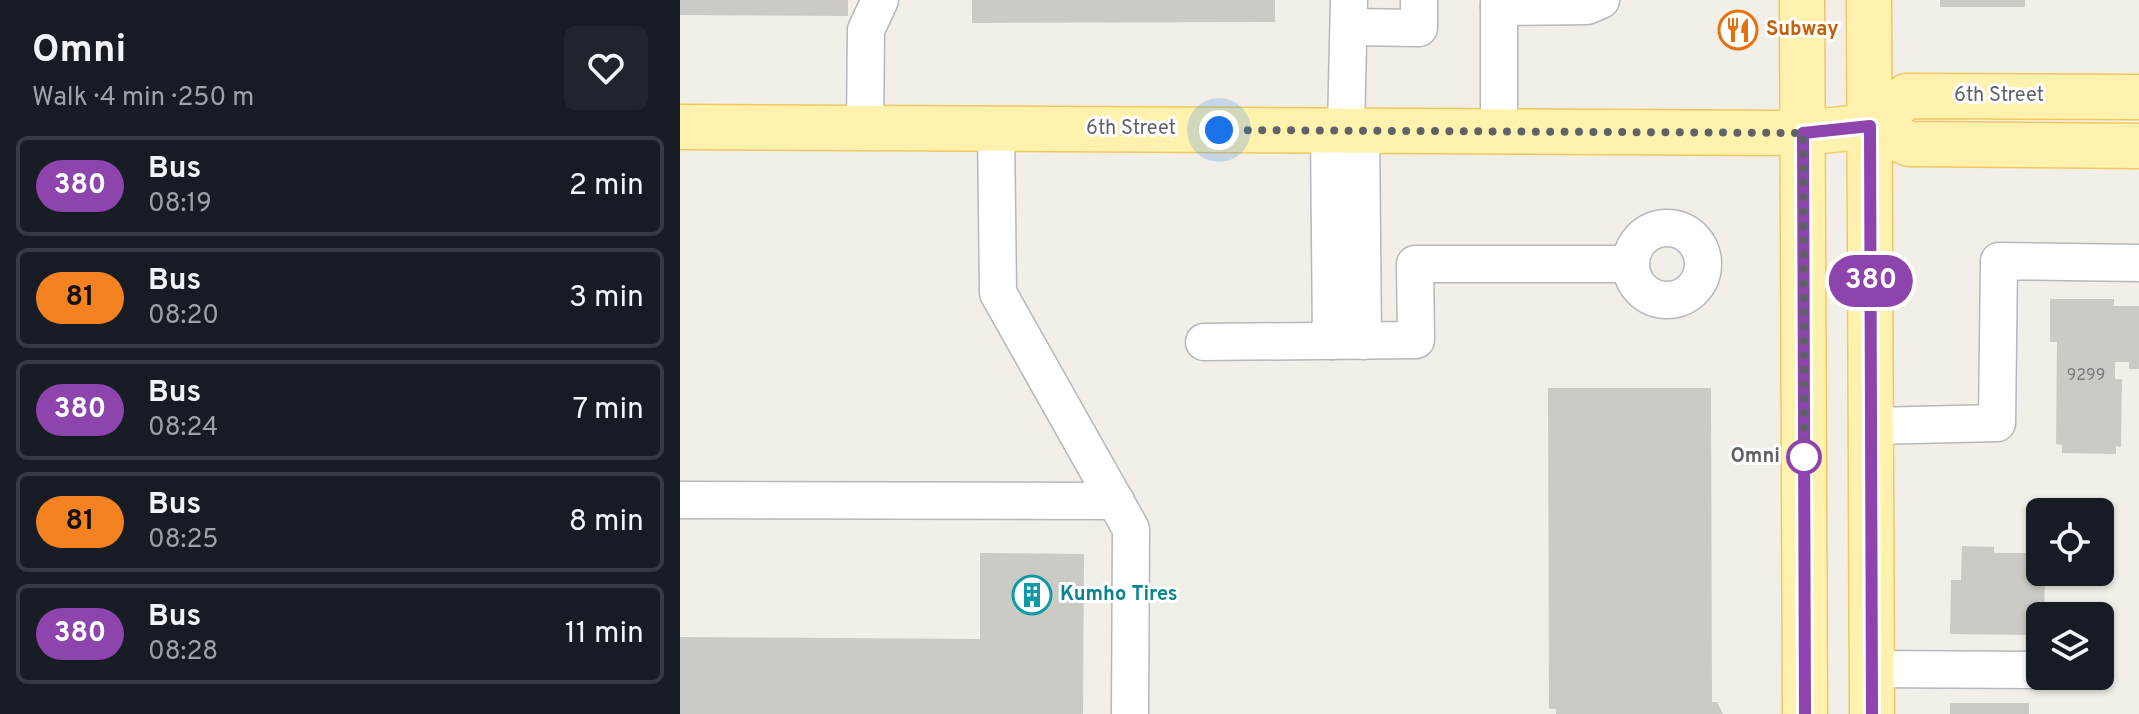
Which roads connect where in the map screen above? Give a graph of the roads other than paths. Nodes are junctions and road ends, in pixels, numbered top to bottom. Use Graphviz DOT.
graph roads {
  1 [pos="880,0"];
  2 [pos="1419,0"];
  3 [pos="1601,0"];
  4 [pos="1802,0"];
  5 [pos="1869,0"];
  6 [pos="1499,4"];
  7 [pos="1349,14"];
  8 [pos="2139,97"];
  9 [pos="1870,126"];
  10 [pos="680,127"];
  11 [pos="865,128"];
  12 [pos="996,128"];
  13 [pos="1345,130"];
  14 [pos="1499,131"];
  15 [pos="1803,133"];
  16 [pos="2139,146"];
  17 [pos="2139,263"];
  18 [pos="1631,264"];
  19 [pos="1347,341"];
  20 [pos="1204,342"];
  21 [pos="1872,426"];
  22 [pos="680,500"];
  23 [pos="1116,501"];
  24 [pos="1871,669"];
  25 [pos="2026,670"];
  26 [pos="1130,714"];
  27 [pos="1805,714"];
  28 [pos="1872,714"];
  1 -- 11 [label="lane"];
  2 -- 7 [label="lane"];
  3 -- 6 [label="lane"];
  4 -- 15 [label="main road"];
  5 -- 9 [label="main road"];
  6 -- 14 [label="lane"];
  7 -- 13 [label="lane"];
  8 -- 9 [label="main road, 6th Street"];
  9 -- 15 [label="main road, 6th Street"];
  9 -- 16 [label="main road"];
  9 -- 21 [label="main road"];
  10 -- 11 [label="main road, 6th Street"];
  11 -- 12 [label="main road, 6th Street"];
  12 -- 13 [label="main road, 6th Street"];
  12 -- 23 [label="lane"];
  13 -- 14 [label="main road, 6th Street"];
  13 -- 19 [label="lane"];
  14 -- 15 [label="main road, 6th Street"];
  15 -- 27 [label="main road"];
  17 -- 21 [label="lane"];
  18 -- 19 [label="lane"];
  19 -- 20 [label="lane"];
  21 -- 24 [label="main road"];
  22 -- 23 [label="lane"];
  23 -- 26 [label="lane"];
  24 -- 25 [label="lane"];
  24 -- 28 [label="main road"];
}
